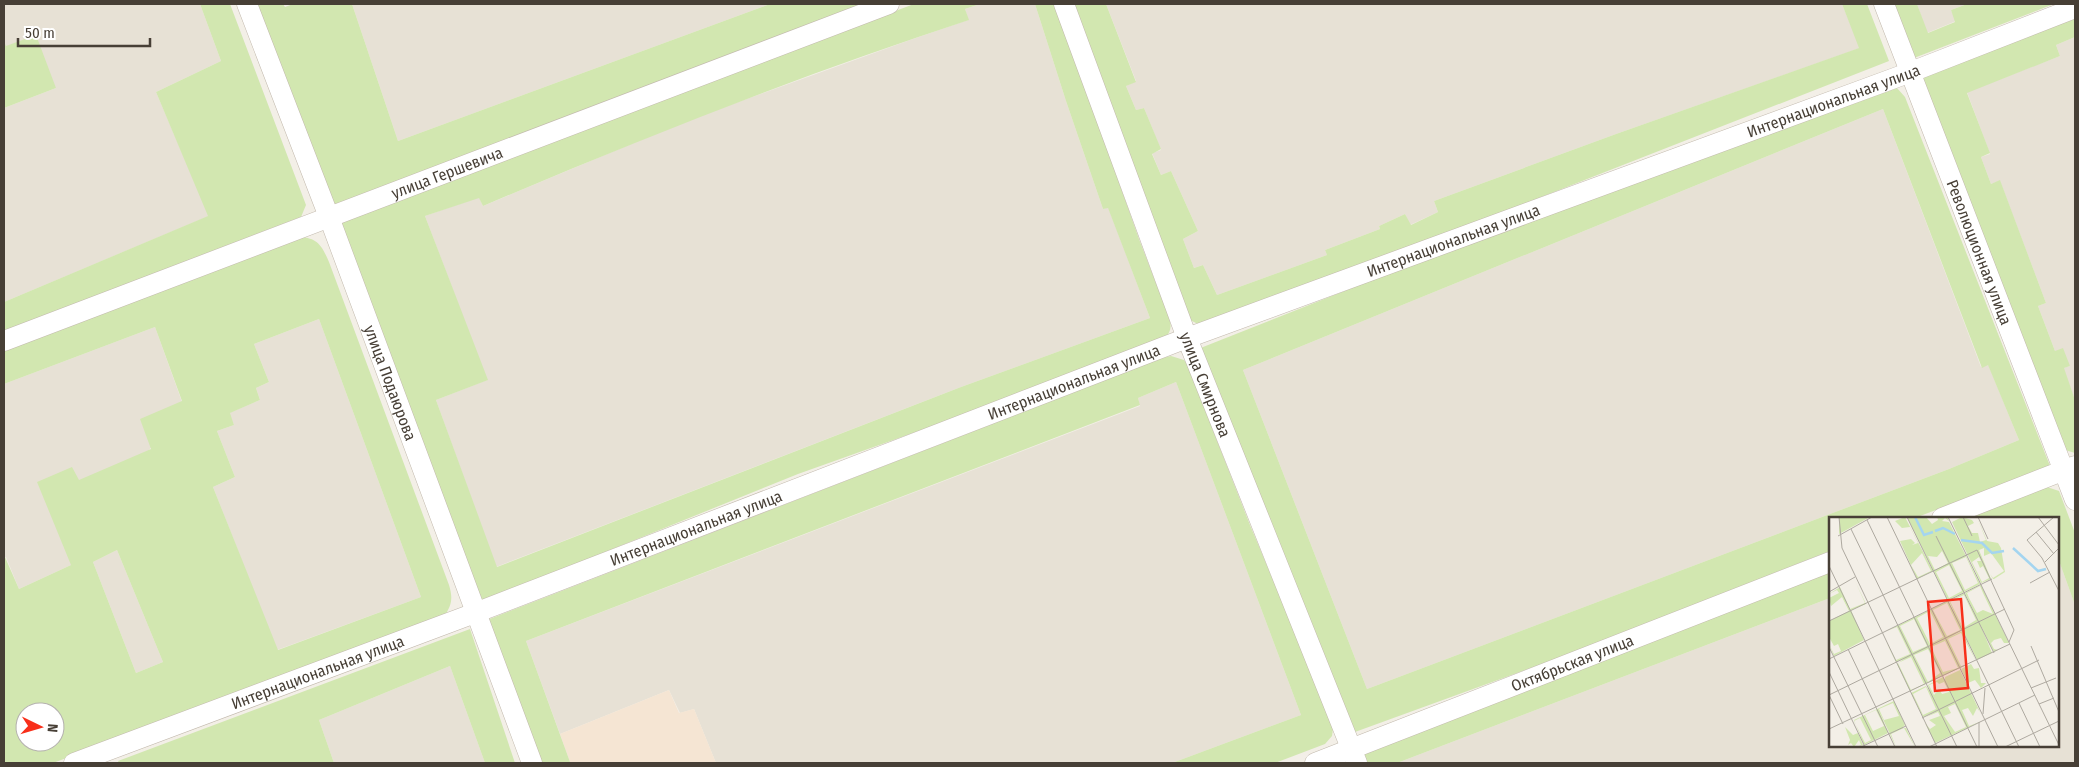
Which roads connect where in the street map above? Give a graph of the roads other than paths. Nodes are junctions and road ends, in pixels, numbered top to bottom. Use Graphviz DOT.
graph roads {
  1 [pos="247,4"];
  2 [pos="889,4"];
  3 [pos="1064,4"];
  4 [pos="1884,4"];
  5 [pos="2075,8"];
  6 [pos="1911,72"];
  7 [pos="329,217"];
  8 [pos="1187,338"];
  9 [pos="4,340"];
  10 [pos="2070,468"];
  11 [pos="2075,500"];
  12 [pos="1945,517"];
  13 [pos="1829,562"];
  14 [pos="475,613"];
  15 [pos="1354,756"];
  16 [pos="74,763"];
  17 [pos="532,763"];
  18 [pos="1315,763"];
  1 -- 7 [label="street, улица Подаюрова"];
  2 -- 7 [label="street, улица Гершевича"];
  3 -- 8 [label="street, улица Смирнова"];
  4 -- 6 [label="street, Революционная улица"];
  5 -- 6 [label="street, Интернациональная улица"];
  6 -- 8 [label="street, Интернациональная улица"];
  6 -- 10 [label="street, Революционная улица"];
  7 -- 9 [label="street, улица Гершевича"];
  7 -- 14 [label="street, улица Подаюрова"];
  8 -- 14 [label="street, Интернациональная улица"];
  8 -- 15 [label="street, улица Смирнова"];
  10 -- 11 [label="street, Революционная улица"];
  10 -- 12 [label="street"];
  13 -- 15 [label="street, Октябрьская улица"];
  14 -- 16 [label="street, Интернациональная улица"];
  14 -- 17 [label="street, улица Подаюрова"];
  15 -- 18 [label="street, Октябрьская улица"];
}
